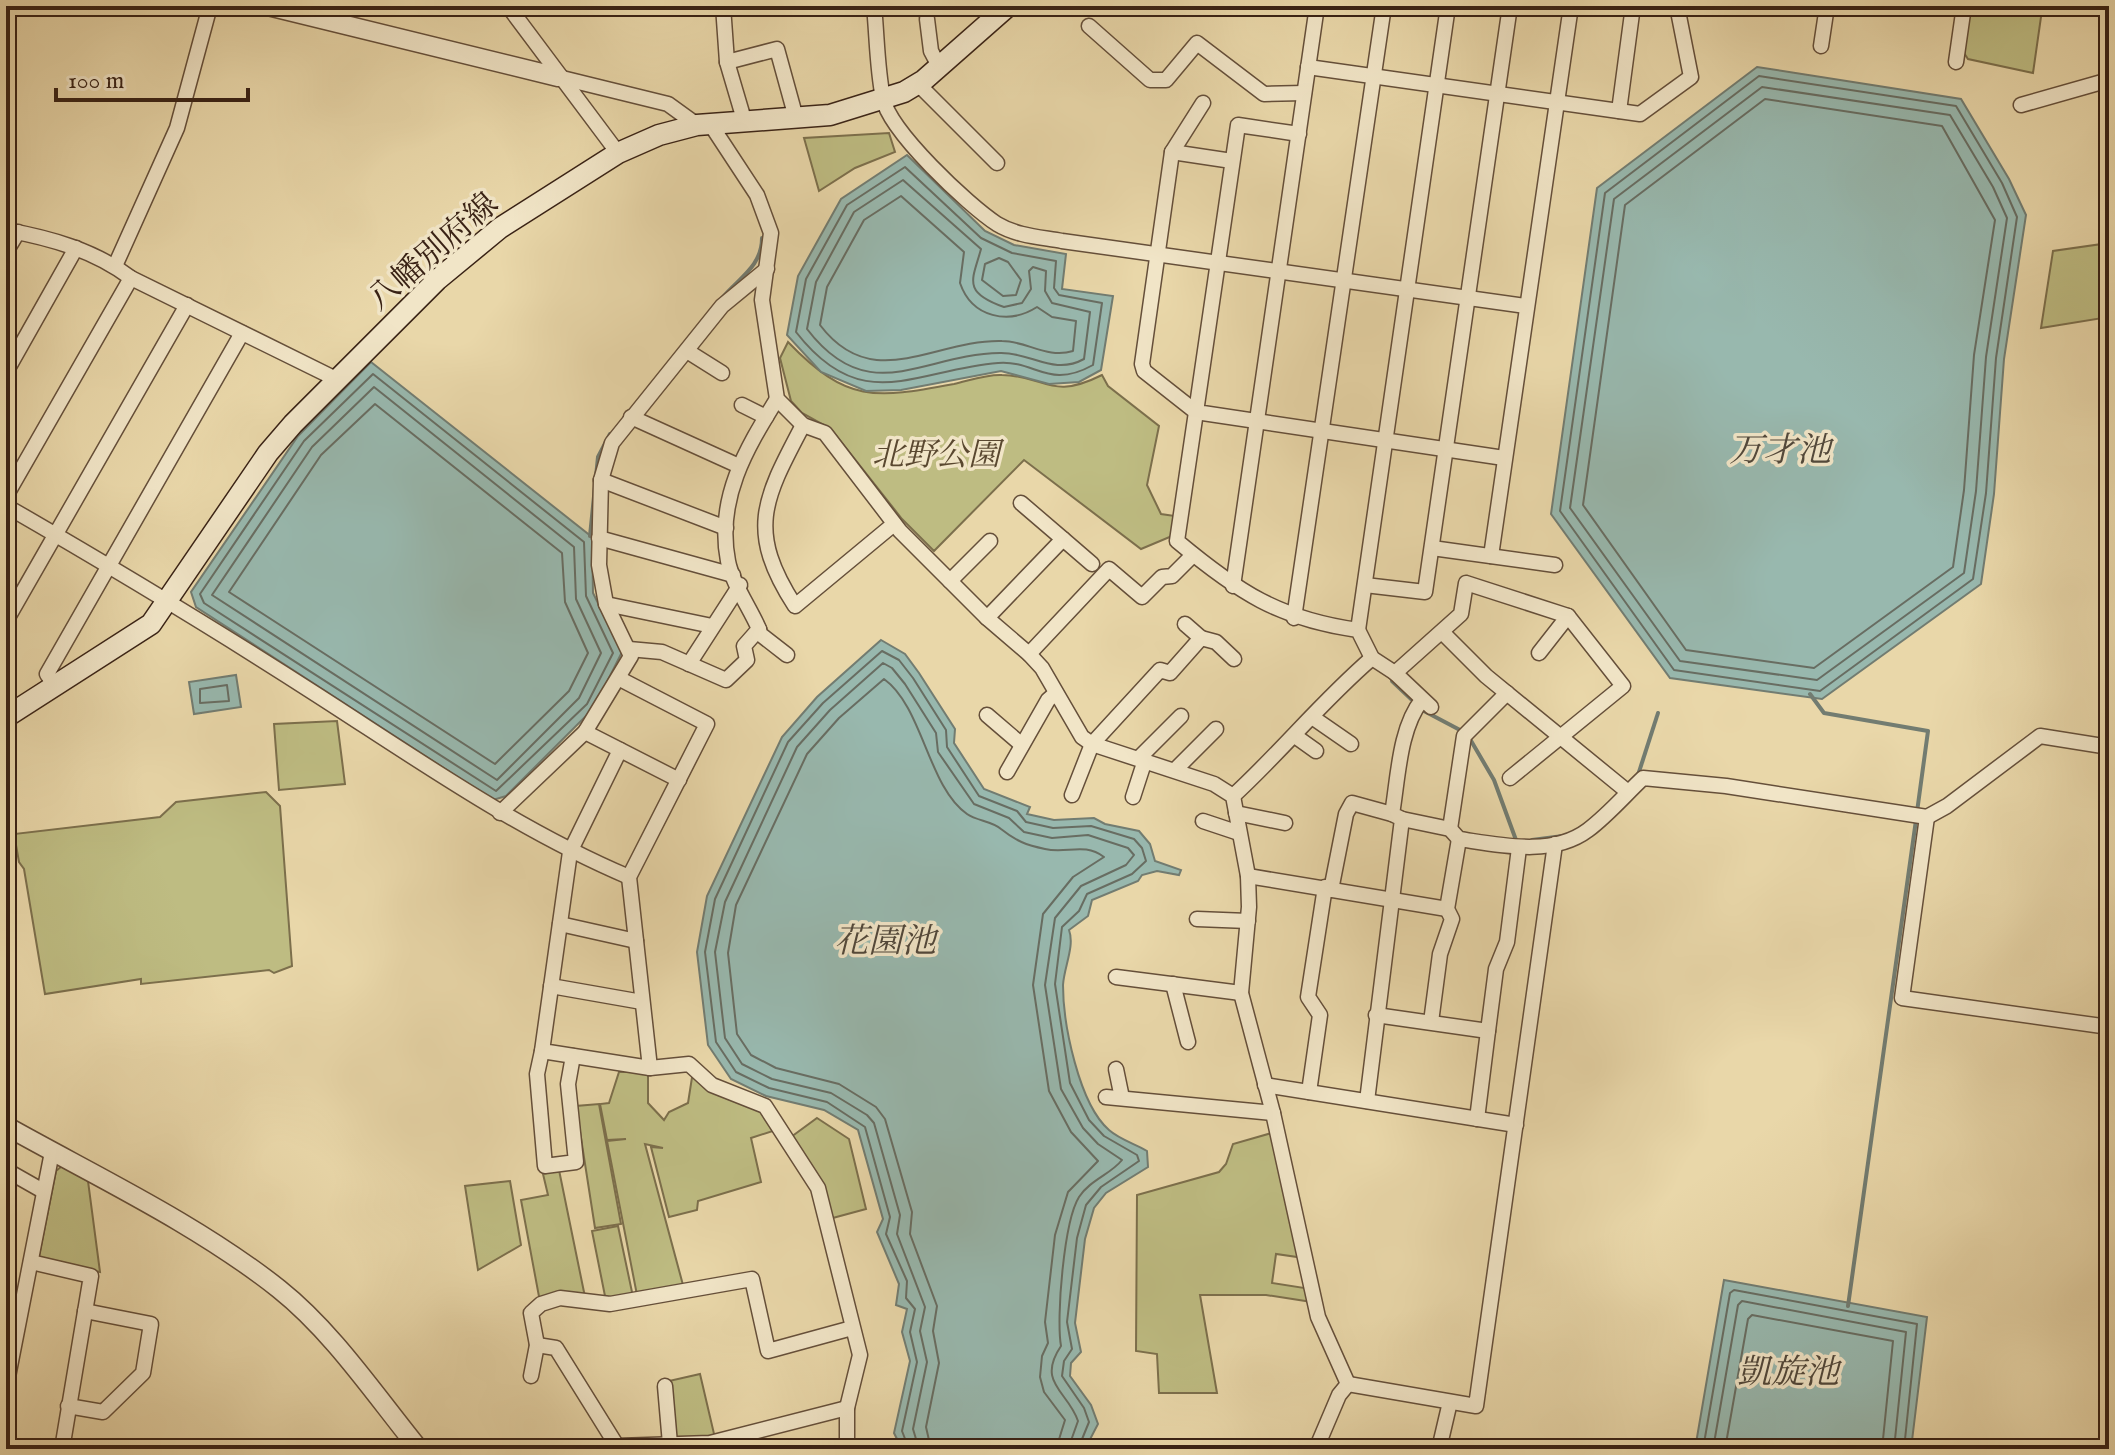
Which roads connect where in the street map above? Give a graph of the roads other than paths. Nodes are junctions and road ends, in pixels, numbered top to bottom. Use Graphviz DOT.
graph roads {
  1 [pos="210,6"];
  2 [pos="268,6"];
  3 [pos="508,6"];
  4 [pos="723,6"];
  5 [pos="874,6"];
  6 [pos="1008,6"];
  7 [pos="1317,6"];
  8 [pos="1384,6"];
  9 [pos="1448,6"];
  10 [pos="1510,6"];
  11 [pos="1571,6"];
  12 [pos="1633,6"];
  13 [pos="1677,6"];
  14 [pos="1827,6"];
  15 [pos="1964,6"];
  16 [pos="927,19"];
  17 [pos="1089,26"];
  18 [pos="1821,46"];
  19 [pos="727,62"];
  20 [pos="1956,62"];
  21 [pos="1308,67"];
  22 [pos="940,68"];
  23 [pos="558,77"];
  24 [pos="1374,78"];
  25 [pos="2109,80"];
  26 [pos="918,84"];
  27 [pos="1437,87"];
  28 [pos="1304,93"];
  29 [pos="1496,95"];
  30 [pos="883,101"];
  31 [pos="1558,102"];
  32 [pos="1203,103"];
  33 [pos="2021,105"];
  34 [pos="1619,111"];
  35 [pos="796,118"];
  36 [pos="745,123"];
  37 [pos="704,125"];
  38 [pos="1299,134"];
  39 [pos="1172,152"];
  40 [pos="618,153"];
  41 [pos="1232,161"];
  42 [pos="997,163"];
  43 [pos="12,231"];
  44 [pos="76,248"];
  45 [pos="6,252"];
  46 [pos="1157,255"];
  47 [pos="1215,263"];
  48 [pos="115,266"];
  49 [pos="767,269"];
  50 [pos="1280,273"];
  51 [pos="131,278"];
  52 [pos="1343,281"];
  53 [pos="1408,290"];
  54 [pos="1466,299"];
  55 [pos="187,305"];
  56 [pos="1526,306"];
  57 [pos="242,333"];
  58 [pos="687,351"];
  59 [pos="6,372"];
  60 [pos="722,373"];
  61 [pos="336,379"];
  62 [pos="777,399"];
  63 [pos="742,405"];
  64 [pos="1196,412"];
  65 [pos="631,417"];
  66 [pos="766,417"];
  67 [pos="1257,423"];
  68 [pos="803,425"];
  69 [pos="1320,431"];
  70 [pos="1386,441"];
  71 [pos="1445,450"];
  72 [pos="1504,458"];
  73 [pos="739,466"];
  74 [pos="601,480"];
  75 [pos="6,496"];
  76 [pos="1021,503"];
  77 [pos="6,506"];
  78 [pos="894,524"];
  79 [pos="726,528"];
  80 [pos="55,534"];
  81 [pos="599,538"];
  82 [pos="1063,539"];
  83 [pos="990,541"];
  84 [pos="1432,548"];
  85 [pos="1193,555"];
  86 [pos="1090,556"];
  87 [pos="1491,556"];
  88 [pos="109,565"];
  89 [pos="1555,565"];
  90 [pos="736,580"];
  91 [pos="950,581"];
  92 [pos="1365,585"];
  93 [pos="1233,586"];
  94 [pos="170,600"];
  95 [pos="606,604"];
  96 [pos="1568,616"];
  97 [pos="987,618"];
  98 [pos="1294,618"];
  99 [pos="6,621"];
  100 [pos="1185,624"];
  101 [pos="712,626"];
  102 [pos="759,629"];
  103 [pos="1358,630"];
  104 [pos="1443,633"];
  105 [pos="1201,638"];
  106 [pos="629,649"];
  107 [pos="1539,653"];
  108 [pos="1029,654"];
  109 [pos="787,655"];
  110 [pos="1372,658"];
  111 [pos="1234,659"];
  112 [pos="689,664"];
  113 [pos="1395,673"];
  114 [pos="620,679"];
  115 [pos="55,686"];
  116 [pos="1056,693"];
  117 [pos="1507,693"];
  118 [pos="987,715"];
  119 [pos="1181,716"];
  120 [pos="6,717"];
  121 [pos="1312,717"];
  122 [pos="1216,729"];
  123 [pos="585,732"];
  124 [pos="1295,736"];
  125 [pos="1561,737"];
  126 [pos="1092,744"];
  127 [pos="1351,744"];
  128 [pos="1022,745"];
  129 [pos="2109,747"];
  130 [pos="620,750"];
  131 [pos="1316,751"];
  132 [pos="1142,759"];
  133 [pos="1175,770"];
  134 [pos="1007,772"];
  135 [pos="1510,778"];
  136 [pos="679,780"];
  137 [pos="1628,792"];
  138 [pos="1072,795"];
  139 [pos="1233,796"];
  140 [pos="1133,797"];
  141 [pos="500,813"];
  142 [pos="1236,813"];
  143 [pos="1397,817"];
  144 [pos="1927,817"];
  145 [pos="1203,821"];
  146 [pos="1285,823"];
  147 [pos="1239,833"];
  148 [pos="1455,834"];
  149 [pos="1555,844"];
  150 [pos="1519,848"];
  151 [pos="570,852"];
  152 [pos="1248,876"];
  153 [pos="629,877"];
  154 [pos="1328,888"];
  155 [pos="1391,900"];
  156 [pos="1447,909"];
  157 [pos="1197,919"];
  158 [pos="1248,921"];
  159 [pos="560,924"];
  160 [pos="636,941"];
  161 [pos="1116,977"];
  162 [pos="1173,984"];
  163 [pos="551,986"];
  164 [pos="1241,993"];
  165 [pos="642,1002"];
  166 [pos="1376,1015"];
  167 [pos="1431,1022"];
  168 [pos="2109,1027"];
  169 [pos="1488,1031"];
  170 [pos="1188,1042"];
  171 [pos="542,1051"];
  172 [pos="573,1056"];
  173 [pos="650,1068"];
  174 [pos="1116,1069"];
  175 [pos="1265,1085"];
  176 [pos="1309,1092"];
  177 [pos="1106,1097"];
  178 [pos="1122,1098"];
  179 [pos="1367,1101"];
  180 [pos="1273,1113"];
  181 [pos="1477,1119"];
  182 [pos="1516,1125"];
  183 [pos="6,1126"];
  184 [pos="52,1152"];
  185 [pos="6,1170"];
  186 [pos="43,1191"];
  187 [pos="31,1262"];
  188 [pos="85,1311"];
  189 [pos="852,1328"];
  190 [pos="537,1345"];
  191 [pos="531,1376"];
  192 [pos="7,1381"];
  193 [pos="1348,1384"];
  194 [pos="665,1386"];
  195 [pos="1450,1402"];
  196 [pos="68,1406"];
  197 [pos="847,1408"];
  198 [pos="670,1444"];
  199 [pos="63,1449"];
  200 [pos="419,1449"];
  201 [pos="847,1449"];
  202 [pos="1316,1449"];
  203 [pos="1439,1449"];
  1 -- 48 [label="street"];
  2 -- 23 [label="street"];
  3 -- 23 [label="street"];
  4 -- 19 [label="street"];
  5 -- 30 [label="street"];
  6 -- 22 [label="main road, 八幡別府線"];
  7 -- 21 [label="street"];
  8 -- 24 [label="street"];
  9 -- 27 [label="street"];
  10 -- 29 [label="street"];
  11 -- 31 [label="street"];
  12 -- 34 [label="street"];
  13 -- 34 [label="street"];
  14 -- 18 [label="street"];
  15 -- 20 [label="street"];
  16 -- 22 [label="street"];
  17 -- 28 [label="street"];
  19 -- 35 [label="street"];
  19 -- 36 [label="street"];
  21 -- 24 [label="street"];
  21 -- 28 [label="street"];
  22 -- 26 [label="main road, 八幡別府線"];
  23 -- 37 [label="street"];
  23 -- 40 [label="street"];
  24 -- 27 [label="street"];
  24 -- 52 [label="street"];
  25 -- 33 [label="street"];
  26 -- 30 [label="main road, 八幡別府線"];
  26 -- 42 [label="street"];
  27 -- 29 [label="street"];
  27 -- 53 [label="street"];
  28 -- 38 [label="street"];
  29 -- 31 [label="street"];
  29 -- 54 [label="street"];
  30 -- 35 [label="main road, 八幡別府線"];
  30 -- 46 [label="street"];
  31 -- 34 [label="street"];
  31 -- 56 [label="street"];
  32 -- 39 [label="street"];
  35 -- 36 [label="main road, 八幡別府線"];
  36 -- 37 [label="main road, 八幡別府線"];
  37 -- 40 [label="main road, 八幡別府線"];
  37 -- 49 [label="street"];
  38 -- 41 [label="street"];
  38 -- 50 [label="street"];
  39 -- 41 [label="street"];
  39 -- 46 [label="street"];
  40 -- 61 [label="main road, 八幡別府線"];
  41 -- 47 [label="street"];
  43 -- 44 [label="street"];
  43 -- 45 [label="street"];
  44 -- 48 [label="street"];
  44 -- 59 [label="street"];
  46 -- 47 [label="street"];
  46 -- 64 [label="street"];
  47 -- 50 [label="street"];
  47 -- 64 [label="street"];
  48 -- 51 [label="street"];
  49 -- 58 [label="street"];
  49 -- 62 [label="street"];
  50 -- 52 [label="street"];
  50 -- 67 [label="street"];
  51 -- 55 [label="street"];
  51 -- 75 [label="street"];
  52 -- 53 [label="street"];
  52 -- 69 [label="street"];
  53 -- 54 [label="street"];
  53 -- 70 [label="street"];
  54 -- 56 [label="street"];
  54 -- 71 [label="street"];
  55 -- 57 [label="street"];
  55 -- 80 [label="street"];
  56 -- 72 [label="street"];
  57 -- 61 [label="street"];
  57 -- 88 [label="street"];
  58 -- 60 [label="street"];
  58 -- 65 [label="street"];
  61 -- 94 [label="main road, 八幡別府線"];
  62 -- 66 [label="street"];
  62 -- 68 [label="street"];
  63 -- 66 [label="street"];
  64 -- 67 [label="street"];
  64 -- 85 [label="street"];
  65 -- 73 [label="street"];
  65 -- 74 [label="street"];
  66 -- 73 [label="street"];
  67 -- 69 [label="street"];
  67 -- 93 [label="street"];
  68 -- 78 [label="street"];
  68 -- 78 [label="street"];
  69 -- 70 [label="street"];
  69 -- 98 [label="street"];
  70 -- 71 [label="street"];
  70 -- 92 [label="street"];
  71 -- 72 [label="street"];
  71 -- 84 [label="street"];
  72 -- 87 [label="street"];
  73 -- 79 [label="street"];
  74 -- 79 [label="street"];
  74 -- 81 [label="street"];
  76 -- 82 [label="street"];
  77 -- 80 [label="street"];
  78 -- 91 [label="street"];
  79 -- 90 [label="street"];
  80 -- 88 [label="street"];
  80 -- 99 [label="street"];
  81 -- 90 [label="street"];
  81 -- 95 [label="street"];
  82 -- 86 [label="street"];
  82 -- 97 [label="street"];
  83 -- 91 [label="street"];
  84 -- 87 [label="street"];
  84 -- 92 [label="street"];
  85 -- 93 [label="street"];
  85 -- 108 [label="street"];
  87 -- 89 [label="street"];
  88 -- 94 [label="street"];
  88 -- 115 [label="street"];
  90 -- 101 [label="street"];
  90 -- 102 [label="street"];
  91 -- 97 [label="street"];
  92 -- 103 [label="street"];
  93 -- 98 [label="street"];
  94 -- 115 [label="main road, 八幡別府線"];
  94 -- 141 [label="street"];
  95 -- 101 [label="street"];
  95 -- 106 [label="street"];
  96 -- 104 [label="street"];
  96 -- 107 [label="street"];
  96 -- 125 [label="street"];
  97 -- 108 [label="street"];
  98 -- 103 [label="street"];
  100 -- 105 [label="street"];
  101 -- 112 [label="street"];
  102 -- 109 [label="street"];
  102 -- 112 [label="street"];
  103 -- 110 [label="street"];
  104 -- 113 [label="street"];
  104 -- 117 [label="street"];
  105 -- 111 [label="street"];
  105 -- 126 [label="street"];
  106 -- 112 [label="street"];
  106 -- 114 [label="street"];
  108 -- 116 [label="street"];
  110 -- 113 [label="street"];
  110 -- 121 [label="street"];
  113 -- 143 [label="street"];
  114 -- 123 [label="street"];
  114 -- 136 [label="street"];
  115 -- 120 [label="main road, 八幡別府線"];
  116 -- 126 [label="street"];
  116 -- 128 [label="street"];
  117 -- 125 [label="street"];
  117 -- 148 [label="street"];
  118 -- 128 [label="street"];
  119 -- 132 [label="street"];
  121 -- 124 [label="street"];
  121 -- 127 [label="street"];
  122 -- 133 [label="street"];
  123 -- 130 [label="street"];
  123 -- 141 [label="street"];
  124 -- 131 [label="street"];
  124 -- 139 [label="street"];
  125 -- 135 [label="street"];
  125 -- 137 [label="street"];
  126 -- 132 [label="street"];
  126 -- 138 [label="street"];
  128 -- 134 [label="street"];
  129 -- 144 [label="street"];
  130 -- 136 [label="street"];
  130 -- 151 [label="street"];
  132 -- 133 [label="street"];
  132 -- 140 [label="street"];
  133 -- 139 [label="street"];
  136 -- 153 [label="street"];
  137 -- 144 [label="street"];
  137 -- 149 [label="street"];
  139 -- 142 [label="street"];
  141 -- 151 [label="street"];
  142 -- 146 [label="street"];
  142 -- 147 [label="street"];
  143 -- 148 [label="street"];
  143 -- 154 [label="street"];
  143 -- 155 [label="street"];
  144 -- 168 [label="street"];
  145 -- 147 [label="street"];
  147 -- 152 [label="street"];
  148 -- 150 [label="street"];
  148 -- 156 [label="street"];
  149 -- 150 [label="street"];
  149 -- 182 [label="street"];
  150 -- 169 [label="street"];
  151 -- 153 [label="street"];
  151 -- 159 [label="street"];
  152 -- 154 [label="street"];
  152 -- 158 [label="street"];
  153 -- 160 [label="street"];
  154 -- 155 [label="street"];
  154 -- 176 [label="street"];
  155 -- 156 [label="street"];
  155 -- 166 [label="street"];
  156 -- 167 [label="street"];
  157 -- 158 [label="street"];
  158 -- 164 [label="street"];
  159 -- 160 [label="street"];
  159 -- 163 [label="street"];
  160 -- 165 [label="street"];
  161 -- 162 [label="street"];
  162 -- 164 [label="street"];
  162 -- 170 [label="street"];
  163 -- 165 [label="street"];
  163 -- 171 [label="street"];
  164 -- 175 [label="street"];
  165 -- 173 [label="street"];
  166 -- 167 [label="street"];
  166 -- 179 [label="street"];
  167 -- 169 [label="street"];
  169 -- 181 [label="street"];
  171 -- 172 [label="street"];
  171 -- 172 [label="street"];
  172 -- 173 [label="street"];
  173 -- 189 [label="street"];
  174 -- 178 [label="street"];
  175 -- 176 [label="street"];
  175 -- 180 [label="street"];
  176 -- 179 [label="street"];
  177 -- 178 [label="street"];
  178 -- 180 [label="street"];
  179 -- 181 [label="street"];
  180 -- 193 [label="street"];
  181 -- 182 [label="street"];
  182 -- 195 [label="street"];
  183 -- 184 [label="street"];
  184 -- 186 [label="street"];
  184 -- 200 [label="street"];
  185 -- 186 [label="street"];
  186 -- 187 [label="street"];
  187 -- 188 [label="street"];
  187 -- 192 [label="street"];
  188 -- 196 [label="street"];
  188 -- 196 [label="street"];
  189 -- 190 [label="street"];
  189 -- 197 [label="street"];
  190 -- 191 [label="street"];
  190 -- 198 [label="street"];
  193 -- 195 [label="street"];
  193 -- 202 [label="street"];
  194 -- 198 [label="street"];
  195 -- 203 [label="street"];
  196 -- 199 [label="street"];
  197 -- 198 [label="street"];
  197 -- 201 [label="street"];
}
